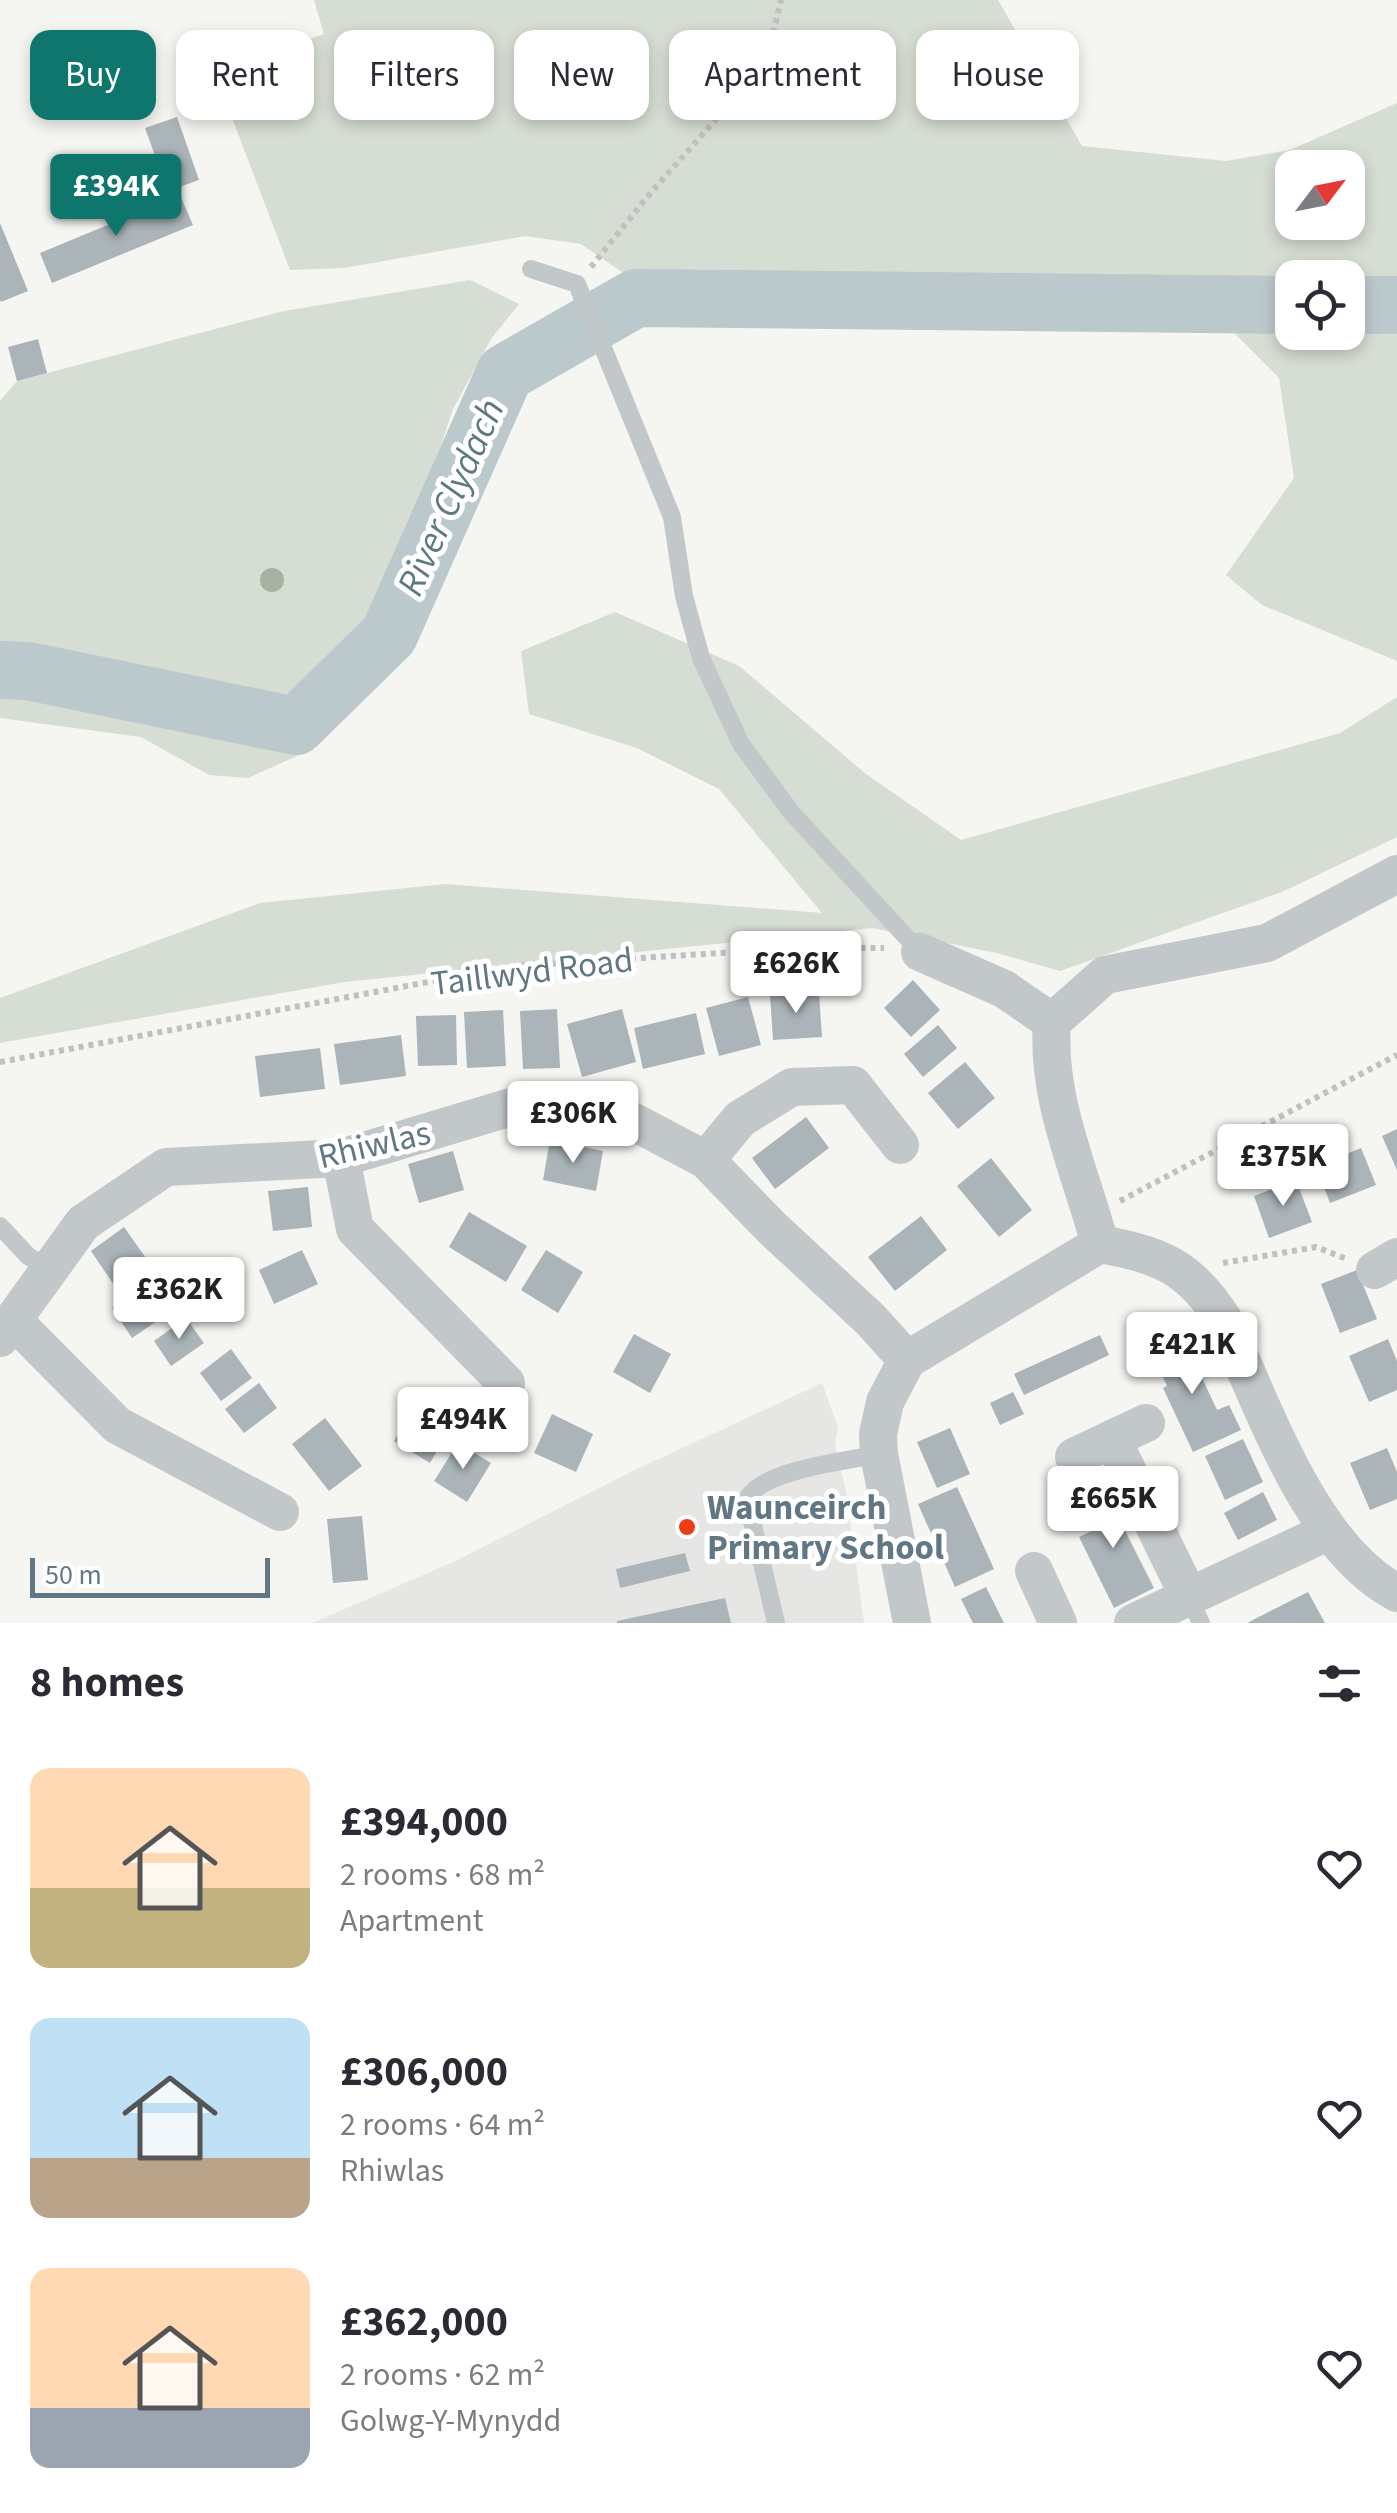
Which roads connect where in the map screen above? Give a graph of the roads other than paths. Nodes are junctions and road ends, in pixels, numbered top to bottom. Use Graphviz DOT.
graph roads {
  1 [pos="531,269"];
  2 [pos="1397,874"];
  3 [pos="920,952"];
  4 [pos="1052,1022"];
  5 [pos="900,1145"];
  6 [pos="341,1158"];
  7 [pos="706,1160"];
  8 [pos="0,1226"];
  9 [pos="1096,1230"];
  10 [pos="50,1269"];
  11 [pos="6,1329"];
  12 [pos="907,1360"];
  13 [pos="506,1383"];
  14 [pos="879,1454"];
  15 [pos="1074,1457"];
  16 [pos="280,1512"];
  17 [pos="1329,1531"];
  18 [pos="1034,1571"];
  19 [pos="1397,1593"];
  20 [pos="1195,1610"];
  21 [pos="776,1623"];
  22 [pos="912,1623"];
  23 [pos="1058,1623"];
  24 [pos="1133,1623"];
  1 -- 3 [label="lane"];
  2 -- 4 [label="street"];
  3 -- 4 [label="street"];
  4 -- 9 [label="street"];
  5 -- 7 [label="street"];
  6 -- 7 [label="street, Rhiwlas"];
  6 -- 10 [label="street, Rhiwlas"];
  6 -- 13 [label="street"];
  7 -- 12 [label="street, Rhiwlas"];
  8 -- 10 [label="lane"];
  9 -- 12 [label="street"];
  9 -- 17 [label="street"];
  10 -- 11 [label="street, Rhiwlas"];
  11 -- 16 [label="street"];
  12 -- 14 [label="street"];
  14 -- 21 [label="lane"];
  14 -- 22 [label="street"];
  15 -- 20 [label="street"];
  17 -- 19 [label="street"];
  17 -- 20 [label="street"];
  18 -- 23 [label="street"];
  20 -- 24 [label="street"];
}
